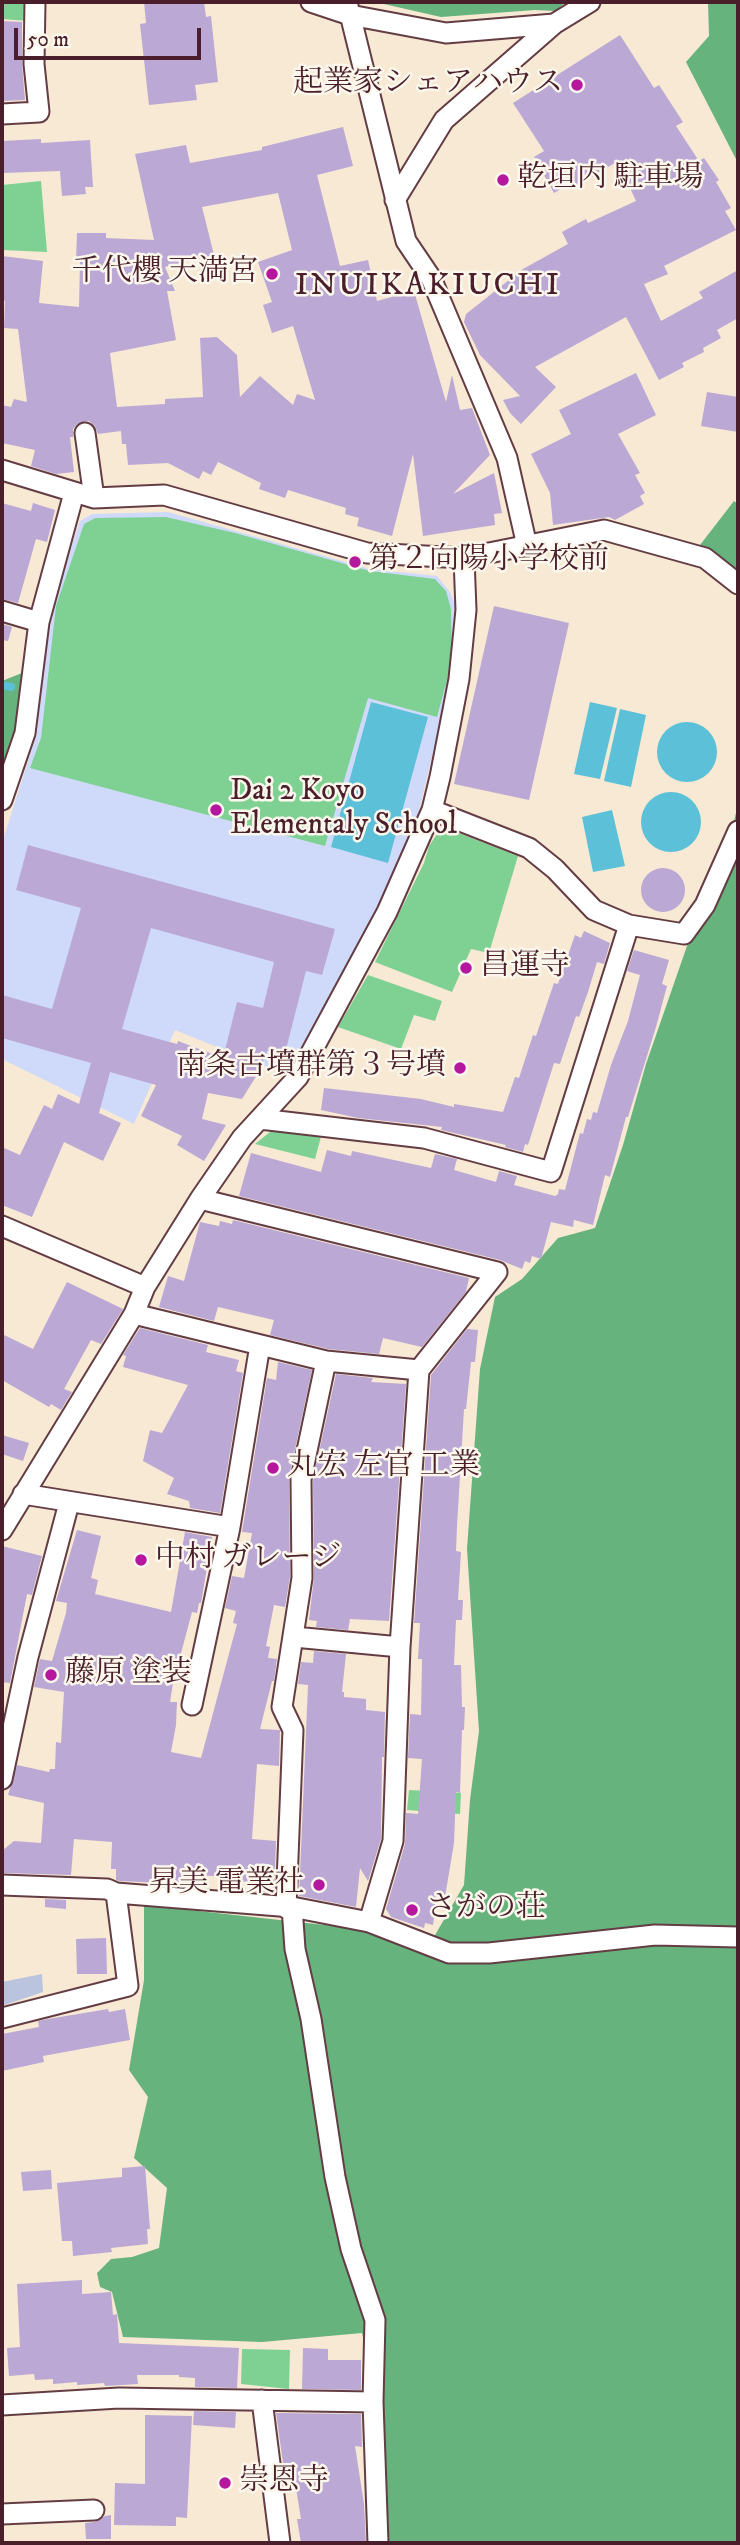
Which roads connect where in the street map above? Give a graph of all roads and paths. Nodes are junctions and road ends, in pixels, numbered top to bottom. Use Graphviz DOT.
graph roads {
  1 [pos="35,2"];
  2 [pos="311,2"];
  3 [pos="590,2"];
  4 [pos="348,8"];
  5 [pos="554,24"];
  6 [pos="2,114"];
  7 [pos="395,200"];
  8 [pos="85,433"];
  9 [pos="2,470"];
  10 [pos="74,493"];
  11 [pos="94,498"];
  12 [pos="527,546"];
  13 [pos="464,558"];
  14 [pos="738,584"];
  15 [pos="2,611"];
  16 [pos="39,622"];
  17 [pos="2,800"];
  18 [pos="432,810"];
  19 [pos="738,831"];
  20 [pos="629,925"];
  21 [pos="260,1119"];
  22 [pos="200,1199"];
  23 [pos="2,1226"];
  24 [pos="145,1287"];
  25 [pos="134,1314"];
  26 [pos="260,1345"];
  27 [pos="326,1361"];
  28 [pos="419,1370"];
  29 [pos="23,1494"];
  30 [pos="69,1503"];
  31 [pos="230,1527"];
  32 [pos="2,1530"];
  33 [pos="295,1637"];
  34 [pos="400,1647"];
  35 [pos="192,1705"];
  36 [pos="2,1779"];
  37 [pos="2,1885"];
  38 [pos="116,1893"];
  39 [pos="289,1908"];
  40 [pos="369,1922"];
  41 [pos="738,1937"];
  42 [pos="2,2018"];
  43 [pos="262,2400"];
  44 [pos="373,2402"];
  45 [pos="2,2405"];
  46 [pos="94,2511"];
  47 [pos="2,2514"];
  48 [pos="280,2543"];
  49 [pos="378,2543"];
  1 -- 6 [label="street"];
  2 -- 4 [label="street"];
  3 -- 5 [label="street"];
  4 -- 5 [label="street"];
  4 -- 7 [label="street"];
  5 -- 7 [label="street"];
  7 -- 12 [label="street"];
  8 -- 11 [label="street"];
  9 -- 10 [label="street"];
  10 -- 11 [label="street"];
  10 -- 16 [label="street"];
  11 -- 13 [label="street"];
  12 -- 13 [label="street"];
  12 -- 14 [label="street"];
  13 -- 18 [label="street"];
  15 -- 16 [label="street"];
  16 -- 17 [label="street"];
  18 -- 20 [label="street"];
  18 -- 21 [label="street"];
  19 -- 20 [label="street"];
  20 -- 21 [label="street"];
  21 -- 22 [label="street"];
  22 -- 24 [label="street"];
  22 -- 28 [label="street"];
  23 -- 24 [label="street"];
  24 -- 25 [label="street"];
  25 -- 26 [label="street"];
  25 -- 29 [label="street"];
  26 -- 27 [label="street"];
  26 -- 31 [label="street"];
  27 -- 28 [label="street"];
  27 -- 33 [label="street"];
  28 -- 34 [label="street"];
  29 -- 30 [label="street"];
  29 -- 32 [label="street"];
  30 -- 31 [label="street"];
  30 -- 36 [label="street"];
  31 -- 35 [label="street"];
  33 -- 34 [label="street"];
  33 -- 39 [label="street"];
  34 -- 40 [label="street"];
  37 -- 38 [label="street"];
  38 -- 39 [label="street"];
  38 -- 42 [label="street"];
  39 -- 40 [label="street"];
  39 -- 44 [label="street"];
  40 -- 41 [label="street"];
  43 -- 44 [label="street"];
  43 -- 45 [label="street"];
  43 -- 48 [label="street"];
  44 -- 49 [label="street"];
  46 -- 47 [label="street"];
}
